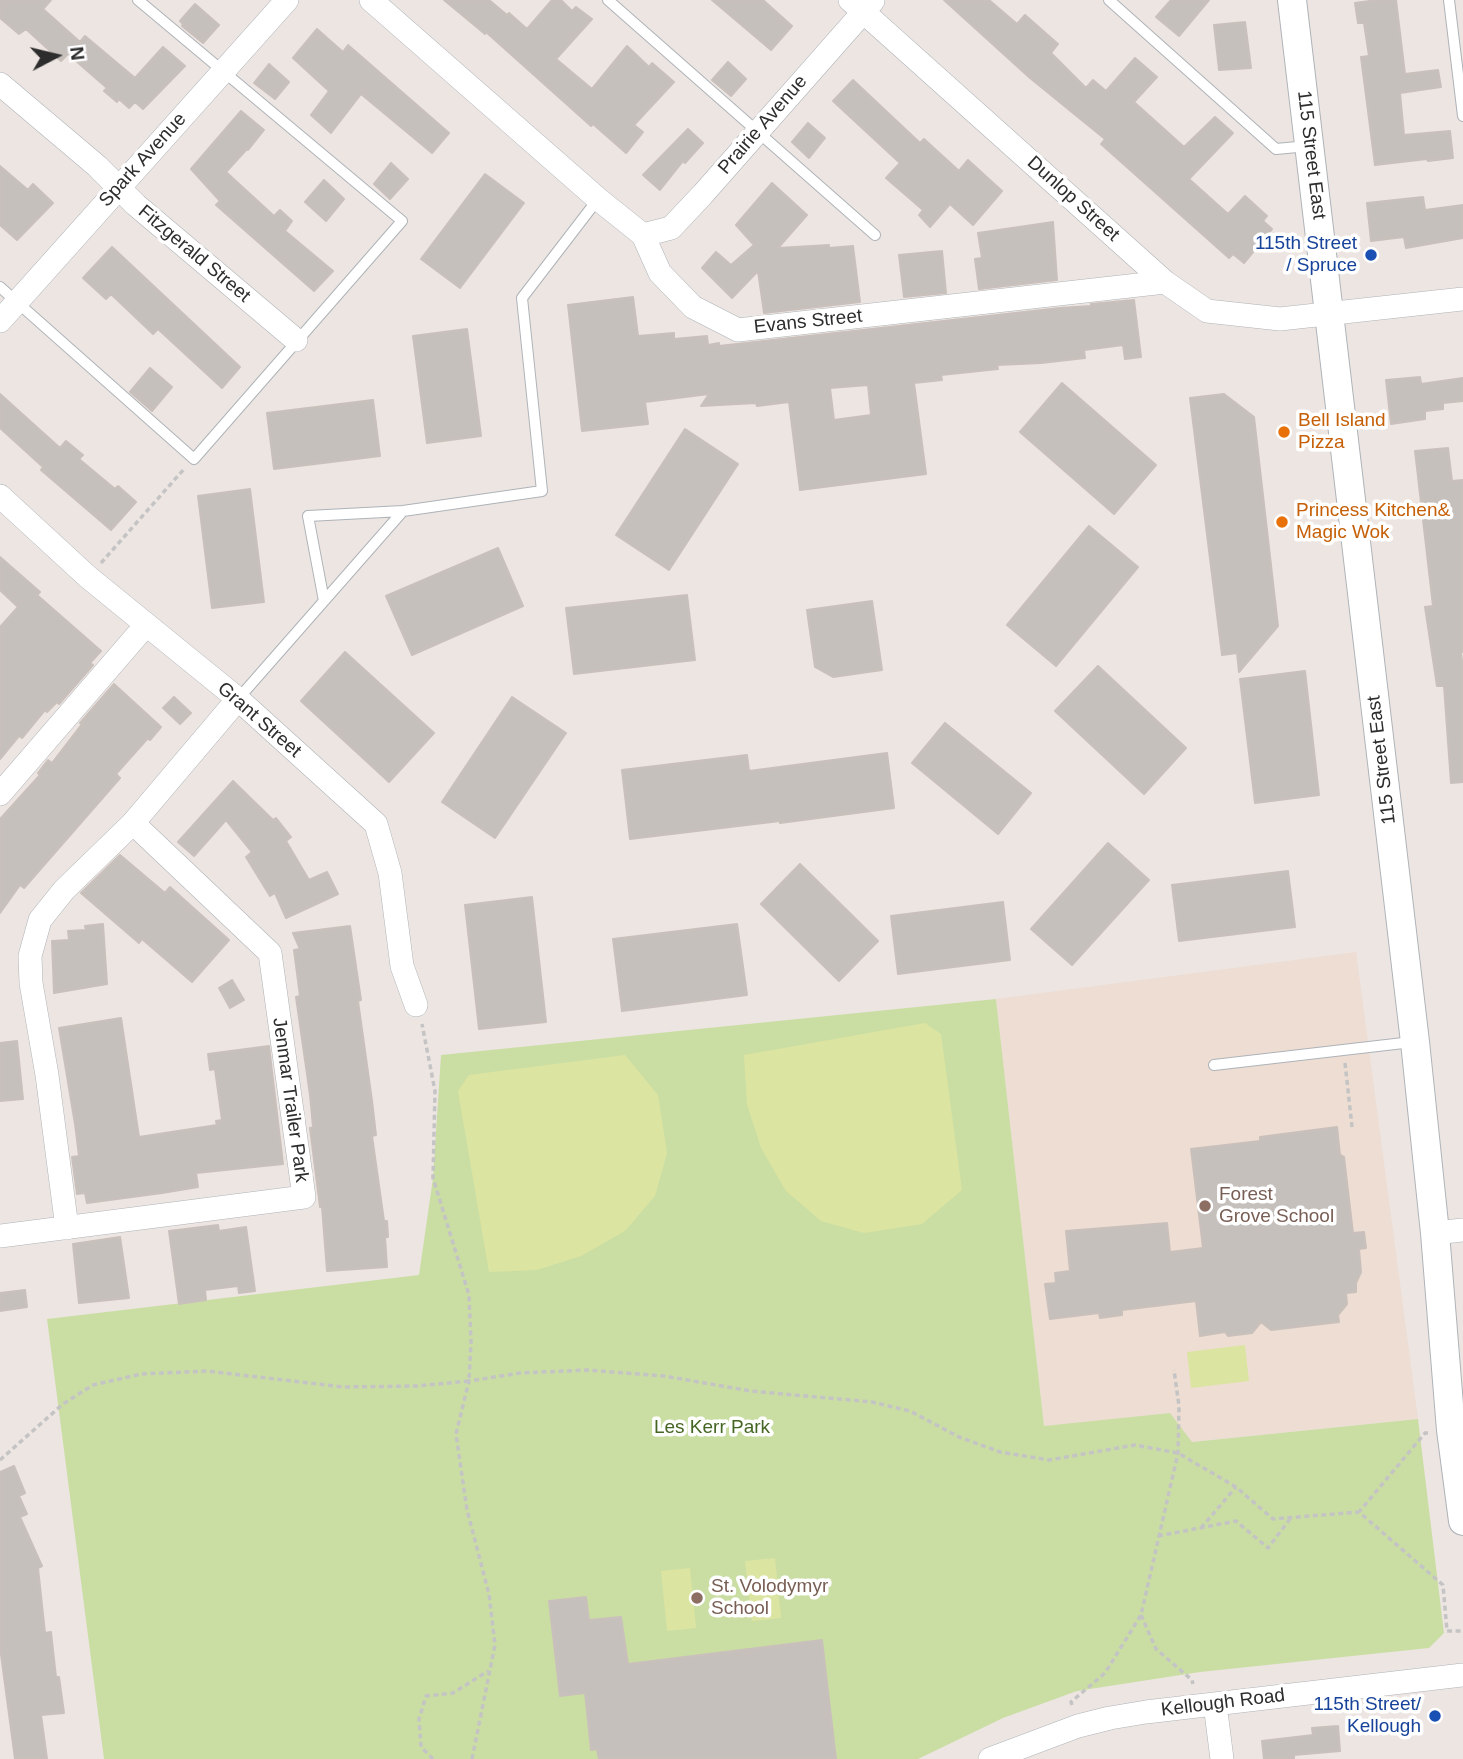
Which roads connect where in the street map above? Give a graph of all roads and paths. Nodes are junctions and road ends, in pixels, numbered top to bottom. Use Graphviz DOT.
graph roads {
  1 [pos="138,0"];
  2 [pos="286,0"];
  3 [pos="371,0"];
  4 [pos="608,0"];
  5 [pos="1109,0"];
  6 [pos="1292,0"];
  7 [pos="1450,0"];
  8 [pos="862,4"];
  9 [pos="223,72"];
  10 [pos="0,84"];
  11 [pos="1463,116"];
  12 [pos="757,132"];
  13 [pos="1310,146"];
  14 [pos="118,188"];
  15 [pos="598,199"];
  16 [pos="875,235"];
  17 [pos="643,236"];
  18 [pos="1165,282"];
  19 [pos="9,294"];
  20 [pos="1463,299"];
  21 [pos="1331,314"];
  22 [pos="0,321"];
  23 [pos="296,340"];
  24 [pos="194,459"];
  25 [pos="0,496"];
  26 [pos="403,511"];
  27 [pos="105,558"];
  28 [pos="324,601"];
  29 [pos="146,625"];
  30 [pos="238,699"];
  31 [pos="0,794"];
  32 [pos="133,822"];
  33 [pos="416,1005"];
  34 [pos="1415,1042"];
  35 [pos="427,1044"];
  36 [pos="1343,1051"];
  37 [pos="1214,1065"];
  38 [pos="1352,1127"];
  39 [pos="67,1228"];
  40 [pos="1463,1230"];
  41 [pos="1435,1233"];
  42 [pos="0,1236"];
  43 [pos="1174,1370"];
  44 [pos="468,1381"];
  45 [pos="1425,1433"];
  46 [pos="1178,1453"];
  47 [pos="0,1460"];
  48 [pos="1237,1487"];
  49 [pos="1359,1512"];
  50 [pos="1290,1519"];
  51 [pos="1463,1521"];
  52 [pos="1200,1529"];
  53 [pos="1158,1536"];
  54 [pos="1141,1615"];
  55 [pos="1463,1631"];
  56 [pos="489,1670"];
  57 [pos="1463,1675"];
  58 [pos="1071,1702"];
  59 [pos="1205,1705"];
  60 [pos="433,1759"];
  61 [pos="472,1759"];
  62 [pos="990,1759"];
  63 [pos="1222,1759"];
  1 -- 9 [label="lane"];
  2 -- 9 [label="street, Spark Avenue"];
  3 -- 15 [label="street, Evans Street"];
  4 -- 12 [label="lane"];
  5 -- 13 [label="lane"];
  6 -- 13 [label="street, 115 Street East"];
  7 -- 11 [label="lane"];
  8 -- 12 [label="street, Prairie Avenue"];
  8 -- 18 [label="street, Dunlop Street"];
  9 -- 14 [label="street, Spark Avenue"];
  9 -- 23 [label="lane"];
  10 -- 14 [label="street, Fitzgerald Street"];
  12 -- 16 [label="lane"];
  12 -- 17 [label="street, Prairie Avenue"];
  13 -- 21 [label="street, 115 Street East"];
  14 -- 19 [label="street, Spark Avenue"];
  14 -- 23 [label="street, Fitzgerald Street"];
  15 -- 17 [label="street, Evans Street"];
  15 -- 26 [label="lane"];
  17 -- 18 [label="street, Evans Street"];
  18 -- 21 [label="street, Dunlop Street"];
  19 -- 22 [label="street, Spark Avenue"];
  19 -- 24 [label="lane"];
  20 -- 21 [label="street, Dunlop Street"];
  21 -- 34 [label="street, 115 Street East"];
  23 -- 24 [label="lane"];
  24 -- 27 [label="path"];
  25 -- 29 [label="street, Grant Street"];
  26 -- 28 [label="lane"];
  26 -- 28 [label="lane"];
  28 -- 30 [label="lane"];
  29 -- 30 [label="street, Grant Street"];
  29 -- 31 [label="street"];
  30 -- 32 [label="street"];
  30 -- 33 [label="street, Grant Street"];
  32 -- 39 [label="street"];
  32 -- 39 [label="street, Jenmar Trailer Park"];
  34 -- 36 [label="lane"];
  34 -- 41 [label="street, 115 Street East"];
  35 -- 44 [label="path"];
  36 -- 37 [label="lane"];
  36 -- 38 [label="path"];
  39 -- 42 [label="street, Jenmar Trailer Park"];
  40 -- 41 [label="street"];
  41 -- 51 [label="street, 115 Street East"];
  43 -- 46 [label="path"];
  44 -- 46 [label="path"];
  44 -- 47 [label="path"];
  44 -- 56 [label="path"];
  45 -- 49 [label="path"];
  46 -- 48 [label="path"];
  46 -- 53 [label="path"];
  48 -- 50 [label="path"];
  48 -- 52 [label="path"];
  49 -- 50 [label="path"];
  49 -- 55 [label="path"];
  50 -- 52 [label="path"];
  52 -- 53 [label="path"];
  53 -- 54 [label="path"];
  54 -- 58 [label="path"];
  54 -- 59 [label="path"];
  56 -- 60 [label="path"];
  56 -- 61 [label="path"];
  57 -- 59 [label="street, Kellough Road"];
  59 -- 62 [label="street, Kellough Road"];
  59 -- 63 [label="street"];
}
